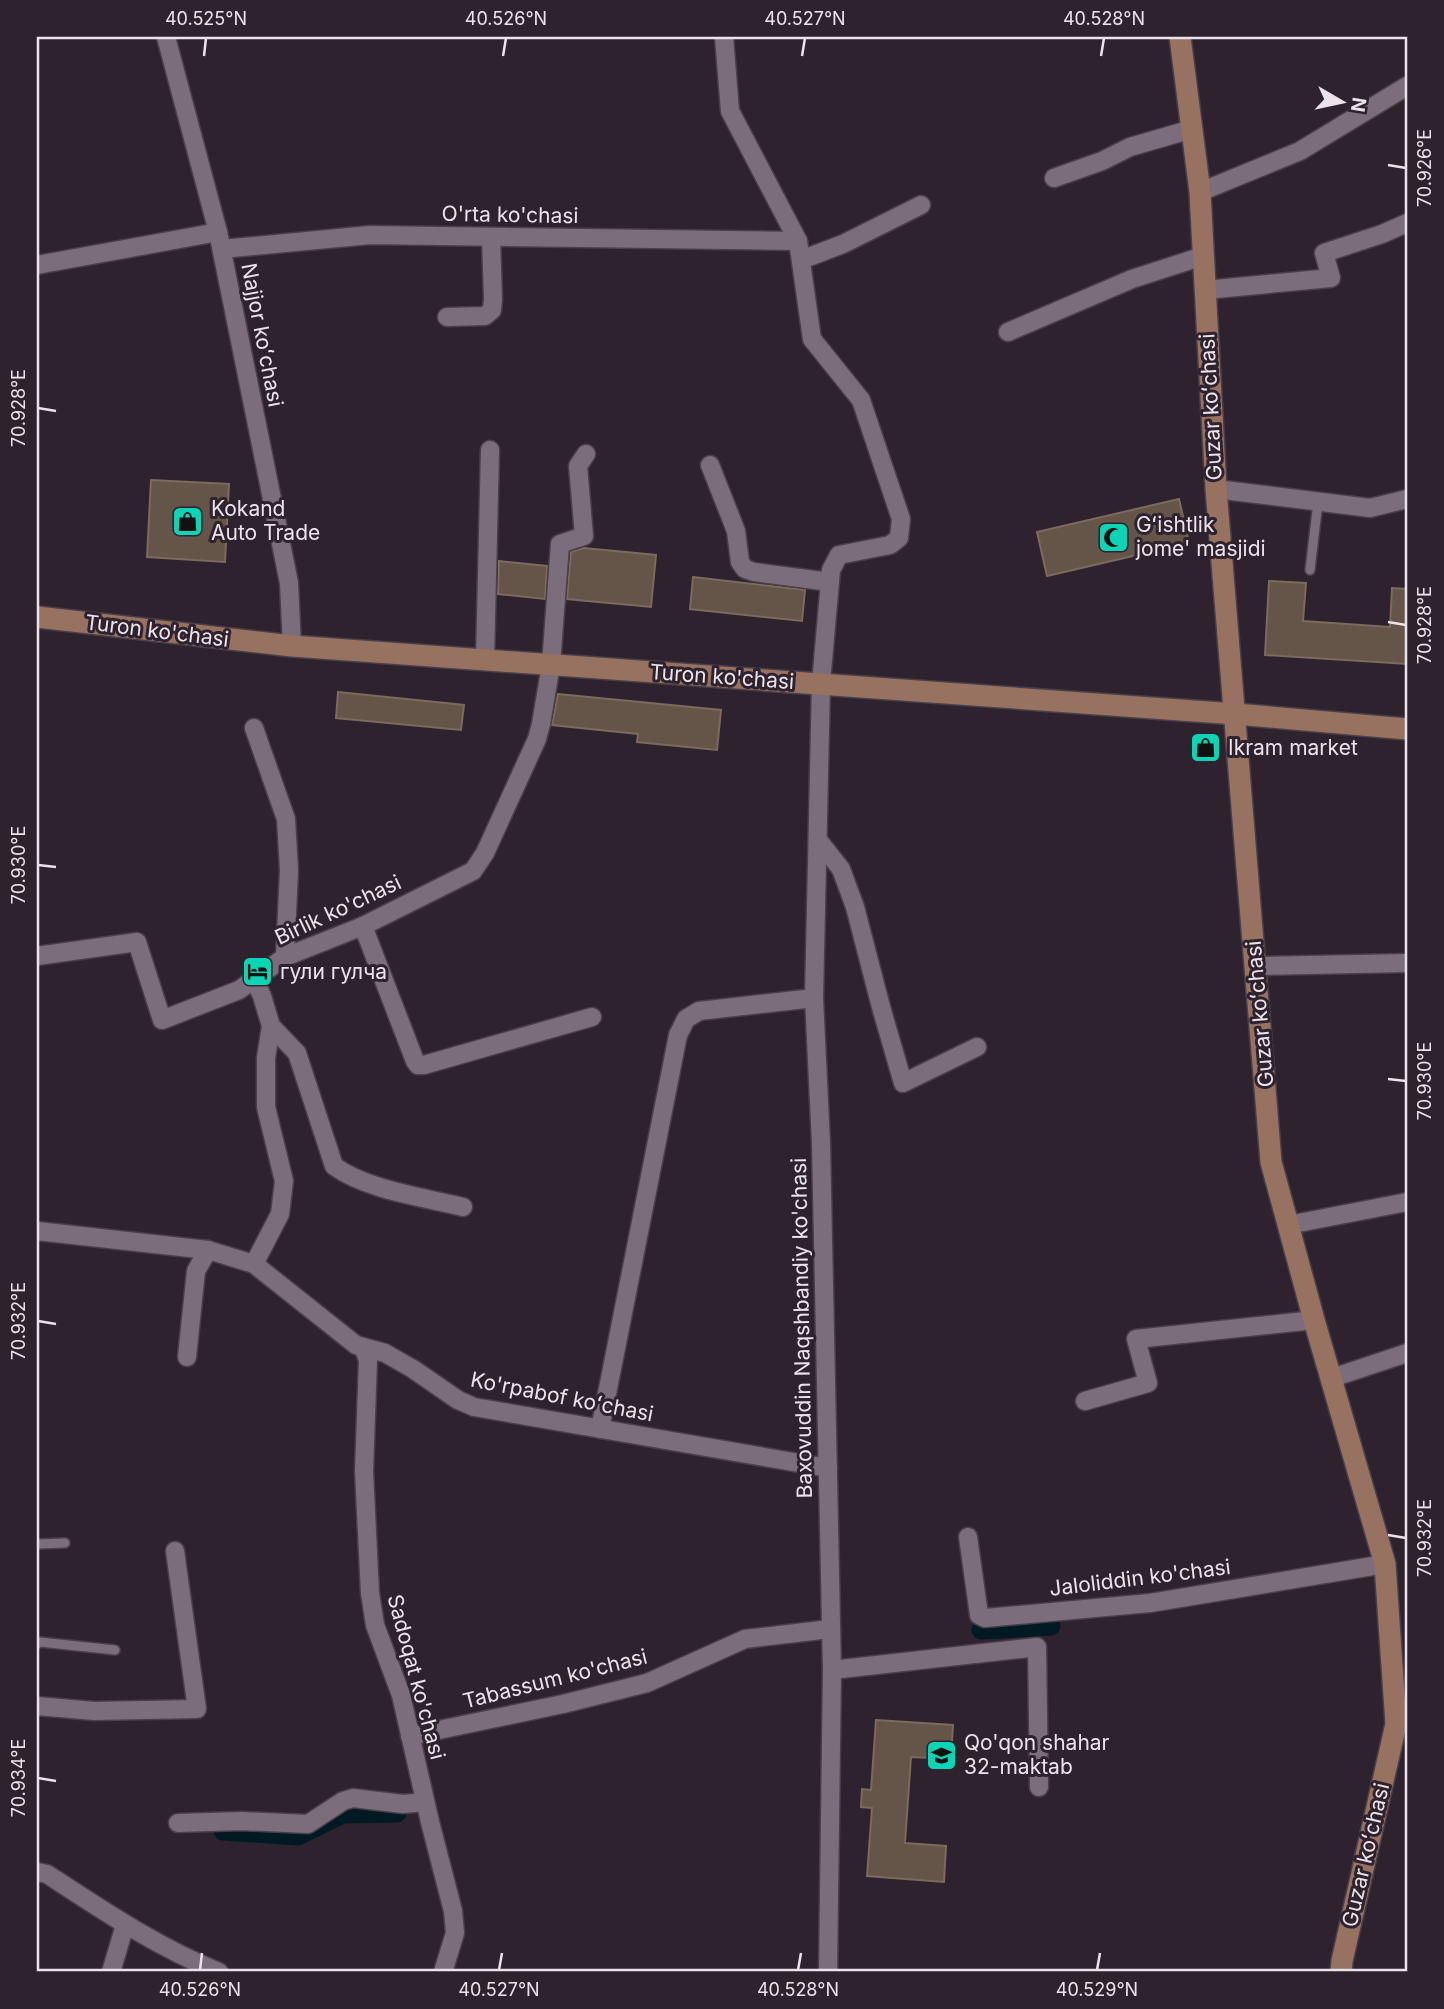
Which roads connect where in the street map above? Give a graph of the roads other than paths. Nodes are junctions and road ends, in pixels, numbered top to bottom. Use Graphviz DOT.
graph roads {
  1 [pos="166,37"];
  2 [pos="724,37"];
  3 [pos="1180,37"];
  4 [pos="1407,86"];
  5 [pos="1192,129"];
  6 [pos="1054,178"];
  7 [pos="1200,192"];
  8 [pos="922,205"];
  9 [pos="1407,223"];
  10 [pos="491,237"];
  11 [pos="220,240"];
  12 [pos="798,241"];
  13 [pos="1203,256"];
  14 [pos="801,260"];
  15 [pos="37,265"];
  16 [pos="1205,290"];
  17 [pos="447,317"];
  18 [pos="1008,332"];
  19 [pos="490,450"];
  20 [pos="586,454"];
  21 [pos="710,465"];
  22 [pos="1216,489"];
  23 [pos="1407,499"];
  24 [pos="1318,502"];
  25 [pos="1310,570"];
  26 [pos="830,582"];
  27 [pos="37,617"];
  28 [pos="292,646"];
  29 [pos="485,660"];
  30 [pos="551,665"];
  31 [pos="821,683"];
  32 [pos="1236,714"];
  33 [pos="254,728"];
  34 [pos="1407,729"];
  35 [pos="817,840"];
  36 [pos="363,926"];
  37 [pos="37,956"];
  38 [pos="285,957"];
  39 [pos="1407,963"];
  40 [pos="1256,967"];
  41 [pos="254,978"];
  42 [pos="814,999"];
  43 [pos="592,1017"];
  44 [pos="271,1026"];
  45 [pos="977,1047"];
  46 [pos="1407,1202"];
  47 [pos="463,1207"];
  48 [pos="1288,1225"];
  49 [pos="37,1231"];
  50 [pos="208,1250"];
  51 [pos="254,1264"];
  52 [pos="1314,1320"];
  53 [pos="363,1347"];
  54 [pos="1407,1353"];
  55 [pos="187,1357"];
  56 [pos="1332,1378"];
  57 [pos="1085,1401"];
  58 [pos="600,1429"];
  59 [pos="828,1468"];
  60 [pos="968,1537"];
  61 [pos="65,1543"];
  62 [pos="37,1544"];
  63 [pos="174,1551"];
  64 [pos="1385,1564"];
  65 [pos="831,1629"];
  66 [pos="37,1644"];
  67 [pos="115,1650"];
  68 [pos="832,1670"];
  69 [pos="37,1706"];
  70 [pos="1402,1724"];
  71 [pos="410,1737"];
  72 [pos="1039,1787"];
  73 [pos="425,1802"];
  74 [pos="178,1823"];
  75 [pos="37,1872"];
  76 [pos="125,1925"];
  77 [pos="189,1966"];
  78 [pos="111,1972"];
  79 [pos="219,1972"];
  80 [pos="443,1972"];
  81 [pos="828,1972"];
  82 [pos="1341,1972"];
  1 -- 11 [label="street, Najjor koʻchasi"];
  2 -- 12 [label="street"];
  3 -- 5 [label="main road, Guzar koʻchasi"];
  4 -- 7 [label="street"];
  5 -- 6 [label="street"];
  5 -- 7 [label="main road, Guzar koʻchasi"];
  7 -- 13 [label="main road, Guzar koʻchasi"];
  8 -- 14 [label="street"];
  9 -- 16 [label="street"];
  10 -- 11 [label="street, O'rta ko'chasi"];
  10 -- 12 [label="street, O'rta ko'chasi"];
  10 -- 17 [label="street"];
  11 -- 15 [label="street, O'rta ko'chasi"];
  11 -- 28 [label="street, Najjor koʻchasi"];
  12 -- 14 [label="street"];
  13 -- 16 [label="main road, Guzar koʻchasi"];
  13 -- 18 [label="street"];
  14 -- 26 [label="street"];
  16 -- 22 [label="main road, Guzar koʻchasi"];
  19 -- 29 [label="street"];
  20 -- 30 [label="street, Birlik ko'chasi"];
  21 -- 26 [label="street"];
  22 -- 24 [label="street"];
  22 -- 32 [label="main road, Guzar koʻchasi"];
  23 -- 24 [label="street"];
  24 -- 25 [label="lane"];
  26 -- 31 [label="street, Baxovuddin Naqshbandiy ko'chasi"];
  27 -- 28 [label="main road, Turon ko'chasi"];
  28 -- 29 [label="main road, Turon ko'chasi"];
  29 -- 30 [label="main road, Turon ko'chasi"];
  30 -- 31 [label="main road, Turon ko'chasi"];
  30 -- 36 [label="street, Birlik ko'chasi"];
  31 -- 32 [label="main road, Turon ko'chasi"];
  31 -- 35 [label="street, Baxovuddin Naqshbandiy ko'chasi"];
  32 -- 34 [label="main road, Turon ko'chasi"];
  32 -- 40 [label="main road, Guzar koʻchasi"];
  33 -- 38 [label="street"];
  35 -- 42 [label="street, Baxovuddin Naqshbandiy ko'chasi"];
  35 -- 45 [label="street"];
  36 -- 38 [label="street, Birlik ko'chasi"];
  36 -- 43 [label="street"];
  37 -- 41 [label="street, Birlik ko'chasi"];
  38 -- 41 [label="street, Birlik ko'chasi"];
  39 -- 40 [label="street"];
  40 -- 48 [label="main road, Guzar koʻchasi"];
  41 -- 44 [label="street"];
  42 -- 58 [label="street"];
  42 -- 59 [label="street, Baxovuddin Naqshbandiy ko'chasi"];
  44 -- 47 [label="street"];
  44 -- 51 [label="street"];
  46 -- 48 [label="street"];
  48 -- 52 [label="main road, Guzar koʻchasi"];
  49 -- 50 [label="street, Ko'rpabof koʻchasi"];
  50 -- 51 [label="street, Ko'rpabof koʻchasi"];
  50 -- 55 [label="street"];
  51 -- 53 [label="street, Ko'rpabof koʻchasi"];
  52 -- 56 [label="main road, Guzar koʻchasi"];
  52 -- 57 [label="street"];
  53 -- 58 [label="street, Ko'rpabof koʻchasi"];
  53 -- 71 [label="street, Sadoqat ko'chasi"];
  54 -- 56 [label="street"];
  56 -- 64 [label="main road, Guzar koʻchasi"];
  58 -- 59 [label="street, Ko'rpabof koʻchasi"];
  59 -- 65 [label="street, Baxovuddin Naqshbandiy ko'chasi"];
  60 -- 64 [label="street, Jaloliddin ko'chasi"];
  61 -- 62 [label="lane"];
  63 -- 69 [label="street"];
  64 -- 70 [label="main road, Guzar koʻchasi"];
  65 -- 68 [label="street, Baxovuddin Naqshbandiy ko'chasi"];
  65 -- 71 [label="street, Tabassum ko'chasi"];
  66 -- 67 [label="lane"];
  68 -- 72 [label="street"];
  68 -- 81 [label="street, Baxovuddin Naqshbandiy ko'chasi"];
  70 -- 82 [label="main road, Guzar koʻchasi"];
  71 -- 73 [label="street, Sadoqat ko'chasi"];
  73 -- 74 [label="street"];
  73 -- 80 [label="street, Sadoqat ko'chasi"];
  75 -- 76 [label="street"];
  76 -- 77 [label="street"];
  76 -- 78 [label="street"];
  77 -- 79 [label="street"];
}
